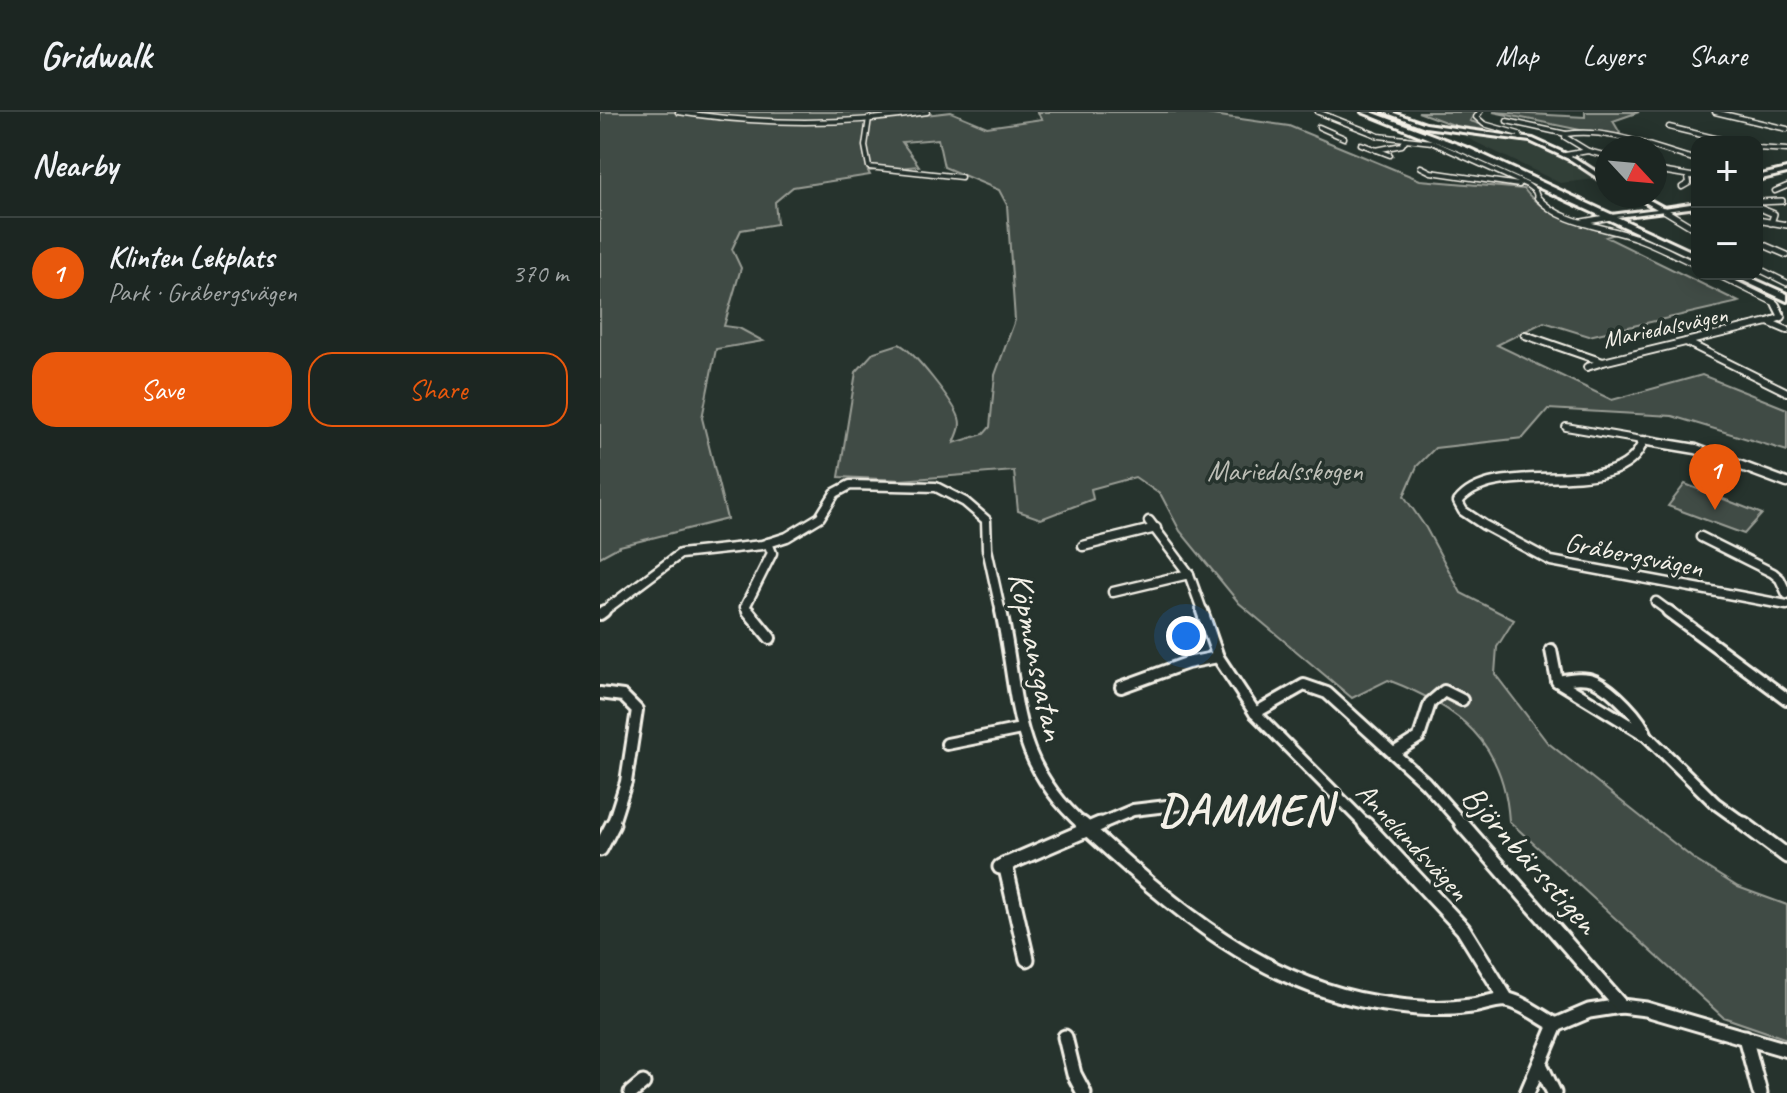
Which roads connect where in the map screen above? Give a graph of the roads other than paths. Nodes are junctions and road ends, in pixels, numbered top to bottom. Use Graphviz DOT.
graph roads {
  1 [pos="678,112"];
  2 [pos="927,112"];
  3 [pos="1318,112"];
  4 [pos="1365,112"];
  5 [pos="1374,112"];
  6 [pos="1386,112"];
  7 [pos="1480,112"];
  8 [pos="1715,112"];
  9 [pos="869,118"];
  10 [pos="1507,121"];
  11 [pos="1319,127"];
  12 [pos="1671,128"];
  13 [pos="1360,129"];
  14 [pos="1787,129"];
  15 [pos="1335,133"];
  16 [pos="1566,134"];
  17 [pos="1705,136"];
  18 [pos="1344,138"];
  19 [pos="1521,138"];
  20 [pos="1406,139"];
  21 [pos="1361,144"];
  22 [pos="1763,148"];
  23 [pos="1376,150"];
  24 [pos="1787,150"];
  25 [pos="1588,151"];
  26 [pos="1595,153"];
  27 [pos="1390,155"];
  28 [pos="1565,155"];
  29 [pos="1691,158"];
  30 [pos="1421,167"];
  31 [pos="1787,171"];
  32 [pos="1667,173"];
  33 [pos="1595,174"];
  34 [pos="961,177"];
  35 [pos="1688,177"];
  36 [pos="1763,177"];
  37 [pos="1527,185"];
  38 [pos="1682,187"];
  39 [pos="1782,201"];
  40 [pos="1763,203"];
  41 [pos="1691,206"];
  42 [pos="1660,208"];
  43 [pos="1763,208"];
  44 [pos="1664,210"];
  45 [pos="1615,216"];
  46 [pos="1763,221"];
  47 [pos="1582,222"];
  48 [pos="1771,223"];
  49 [pos="1787,225"];
  50 [pos="1691,226"];
  51 [pos="1763,245"];
  52 [pos="1691,248"];
  53 [pos="1691,254"];
  54 [pos="1787,255"];
  55 [pos="1691,262"];
  56 [pos="1763,271"];
  57 [pos="1728,280"];
  58 [pos="1747,280"];
  59 [pos="1762,280"];
  60 [pos="1787,283"];
  61 [pos="1787,292"];
  62 [pos="1787,298"];
  63 [pos="1768,322"];
  64 [pos="1787,330"];
  65 [pos="1525,335"];
  66 [pos="1686,342"];
  67 [pos="1603,362"];
  68 [pos="1587,367"];
  69 [pos="1787,392"];
  70 [pos="1566,427"];
  71 [pos="1643,440"];
  72 [pos="1787,483"];
  73 [pos="1701,537"];
  74 [pos="768,543"];
  75 [pos="1083,546"];
  76 [pos="1189,574"];
  77 [pos="1113,592"];
  78 [pos="1787,594"];
  79 [pos="1656,602"];
  80 [pos="1787,605"];
  81 [pos="600,614"];
  82 [pos="770,638"];
  83 [pos="1551,650"];
  84 [pos="1218,657"];
  85 [pos="1557,681"];
  86 [pos="1121,687"];
  87 [pos="600,693"];
  88 [pos="1787,699"];
  89 [pos="1462,700"];
  90 [pos="1255,713"];
  91 [pos="1021,729"];
  92 [pos="1647,736"];
  93 [pos="947,744"];
  94 [pos="1394,753"];
  95 [pos="1184,804"];
  96 [pos="1086,832"];
  97 [pos="600,849"];
  98 [pos="1787,856"];
  99 [pos="1027,959"];
  100 [pos="1507,1000"];
  101 [pos="1621,1006"];
  102 [pos="1556,1025"];
  103 [pos="1065,1037"];
  104 [pos="1745,1037"];
  105 [pos="1787,1050"];
  106 [pos="1540,1064"];
  107 [pos="1084,1093"];
  108 [pos="1527,1093"];
  109 [pos="1554,1093"];
  110 [pos="1760,1093"];
  1 -- 9 [label="street"];
  2 -- 9 [label="street"];
  3 -- 13 [label="street"];
  4 -- 45 [label="highway"];
  5 -- 45 [label="highway"];
  6 -- 19 [label="street"];
  7 -- 19 [label="street"];
  8 -- 14 [label="street"];
  9 -- 34 [label="street"];
  10 -- 16 [label="street"];
  11 -- 15 [label="street"];
  12 -- 17 [label="street"];
  13 -- 15 [label="street"];
  13 -- 20 [label="street"];
  15 -- 18 [label="street"];
  16 -- 25 [label="street"];
  16 -- 29 [label="street"];
  19 -- 28 [label="street"];
  20 -- 23 [label="street"];
  20 -- 37 [label="street"];
  21 -- 23 [label="street"];
  22 -- 24 [label="street"];
  23 -- 27 [label="street"];
  25 -- 26 [label="street"];
  25 -- 28 [label="street"];
  28 -- 33 [label="street"];
  30 -- 37 [label="street"];
  31 -- 36 [label="street"];
  32 -- 35 [label="street"];
  35 -- 38 [label="street"];
  37 -- 47 [label="street"];
  39 -- 40 [label="street"];
  41 -- 44 [label="street"];
  42 -- 44 [label="street"];
  43 -- 48 [label="street"];
  44 -- 45 [label="street"];
  44 -- 50 [label="street"];
  45 -- 47 [label="street"];
  45 -- 52 [label="highway"];
  45 -- 53 [label="highway"];
  46 -- 48 [label="street"];
  47 -- 55 [label="street"];
  48 -- 49 [label="street"];
  51 -- 54 [label="street"];
  56 -- 60 [label="street"];
  57 -- 63 [label="street"];
  58 -- 62 [label="highway"];
  59 -- 61 [label="highway"];
  63 -- 64 [label="street"];
  63 -- 66 [label="street, Mariedalsvägen"];
  65 -- 67 [label="street, Mariedalsvägen"];
  66 -- 67 [label="street, Mariedalsvägen"];
  66 -- 69 [label="street"];
  67 -- 68 [label="street"];
  70 -- 71 [label="street"];
  71 -- 72 [label="street"];
  71 -- 80 [label="street, Gråbergsvägen"];
  73 -- 78 [label="street, Gråbergsvägen"];
  74 -- 81 [label="street"];
  74 -- 82 [label="street"];
  74 -- 91 [label="street, Köpmansgatan"];
  75 -- 76 [label="street, Annelundsvägen"];
  76 -- 77 [label="street"];
  76 -- 84 [label="street, Annelundsvägen"];
  79 -- 88 [label="street"];
  83 -- 85 [label="street"];
  84 -- 86 [label="street"];
  84 -- 90 [label="street, Annelundsvägen"];
  85 -- 92 [label="street"];
  85 -- 92 [label="street"];
  87 -- 97 [label="street"];
  89 -- 94 [label="street"];
  90 -- 94 [label="street, Björnbärsstigen"];
  90 -- 100 [label="street, Annelundsvägen"];
  91 -- 93 [label="street"];
  91 -- 96 [label="street, Köpmansgatan"];
  92 -- 98 [label="street"];
  94 -- 101 [label="street, Björnbärsstigen"];
  95 -- 96 [label="street"];
  96 -- 99 [label="street"];
  96 -- 100 [label="street, Köpmansgatan"];
  100 -- 102 [label="street"];
  101 -- 102 [label="street"];
  101 -- 104 [label="street"];
  102 -- 106 [label="street"];
  103 -- 107 [label="street"];
  104 -- 105 [label="street"];
  104 -- 110 [label="street"];
  106 -- 108 [label="street"];
  106 -- 109 [label="street"];
}
